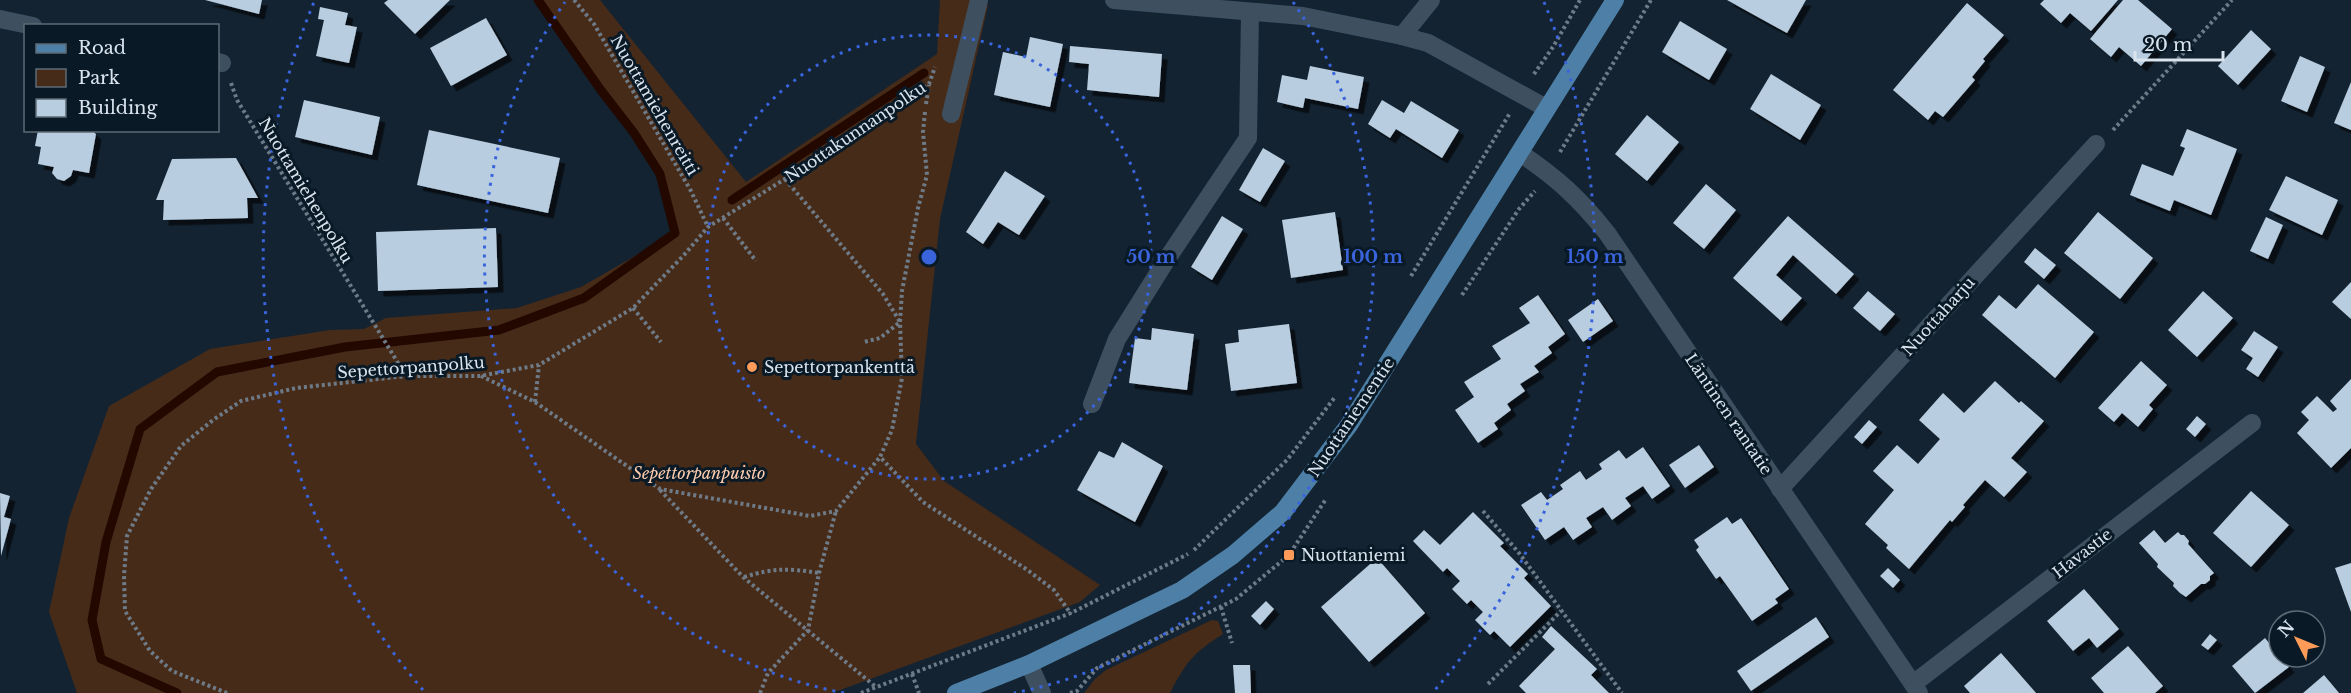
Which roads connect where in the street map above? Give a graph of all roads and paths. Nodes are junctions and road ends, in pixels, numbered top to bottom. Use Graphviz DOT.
graph roads {
  1 [pos="574,0"];
  2 [pos="979,0"];
  3 [pos="1114,0"];
  4 [pos="1431,0"];
  5 [pos="1580,0"];
  6 [pos="1615,0"];
  7 [pos="1651,0"];
  8 [pos="2232,0"];
  9 [pos="1250,12"];
  10 [pos="0,19"];
  11 [pos="24,24"];
  12 [pos="1402,36"];
  13 [pos="220,63"];
  14 [pos="936,64"];
  15 [pos="1602,80"];
  16 [pos="929,84"];
  17 [pos="1522,93"];
  18 [pos="1546,108"];
  19 [pos="951,114"];
  20 [pos="2096,144"];
  21 [pos="1520,153"];
  22 [pos="785,179"];
  23 [pos="723,218"];
  24 [pos="708,227"];
  25 [pos="756,261"];
  26 [pos="1410,276"];
  27 [pos="633,308"];
  28 [pos="900,322"];
  29 [pos="661,342"];
  30 [pos="864,342"];
  31 [pos="539,365"];
  32 [pos="406,376"];
  33 [pos="480,376"];
  34 [pos="1337,395"];
  35 [pos="535,402"];
  36 [pos="1092,404"];
  37 [pos="2252,423"];
  38 [pos="880,457"];
  39 [pos="660,489"];
  40 [pos="1780,489"];
  41 [pos="836,511"];
  42 [pos="1483,511"];
  43 [pos="819,573"];
  44 [pos="743,577"];
  45 [pos="1221,607"];
  46 [pos="1561,611"];
  47 [pos="1071,613"];
  48 [pos="808,630"];
  49 [pos="1232,643"];
  50 [pos="1029,664"];
  51 [pos="912,674"];
  52 [pos="1488,684"];
  53 [pos="876,687"];
  54 [pos="1916,689"];
  55 [pos="227,693"];
  56 [pos="760,693"];
  57 [pos="861,693"];
  58 [pos="919,693"];
  59 [pos="956,693"];
  60 [pos="1042,693"];
  61 [pos="1622,693"];
  1 -- 24 [label="path, Nuottamiehenreitti"];
  2 -- 19 [label="street"];
  3 -- 9 [label="street"];
  4 -- 12 [label="street"];
  5 -- 17 [label="path"];
  6 -- 18 [label="main road, Nuottaniementie"];
  7 -- 15 [label="path"];
  8 -- 20 [label="path"];
  9 -- 12 [label="street"];
  9 -- 36 [label="street"];
  10 -- 11 [label="street"];
  12 -- 17 [label="street"];
  13 -- 32 [label="path, Nuottamiehenpolku"];
  14 -- 16 [label="path, Nuottakunnanpolku"];
  16 -- 22 [label="path, Nuottakunnanpolku"];
  16 -- 28 [label="path"];
  17 -- 18 [label="street"];
  17 -- 26 [label="path"];
  18 -- 21 [label="main road, Nuottaniementie"];
  20 -- 40 [label="street, Nuottaharju"];
  21 -- 40 [label="street, Läntinen rantatie"];
  21 -- 50 [label="main road, Nuottaniementie"];
  22 -- 23 [label="path, Nuottakunnanpolku"];
  22 -- 28 [label="path"];
  23 -- 24 [label="path, Nuottakunnanpolku"];
  23 -- 25 [label="path"];
  24 -- 27 [label="path, Sepettorpanpolku"];
  27 -- 29 [label="path"];
  27 -- 31 [label="path, Sepettorpanpolku"];
  28 -- 30 [label="path"];
  28 -- 38 [label="path"];
  31 -- 33 [label="path, Sepettorpanpolku"];
  31 -- 35 [label="path"];
  32 -- 33 [label="path, Sepettorpanpolku"];
  32 -- 55 [label="path, Sepettorpanpolku"];
  33 -- 35 [label="path"];
  34 -- 47 [label="path"];
  35 -- 39 [label="path"];
  37 -- 54 [label="street, Havastie"];
  38 -- 41 [label="path"];
  38 -- 47 [label="path"];
  39 -- 41 [label="path"];
  39 -- 44 [label="path"];
  40 -- 54 [label="street, Läntinen rantatie"];
  41 -- 43 [label="path"];
  42 -- 46 [label="path"];
  43 -- 44 [label="path"];
  43 -- 48 [label="path"];
  44 -- 48 [label="path"];
  45 -- 49 [label="path"];
  46 -- 52 [label="path"];
  46 -- 61 [label="path"];
  47 -- 51 [label="path"];
  48 -- 53 [label="path"];
  48 -- 56 [label="path"];
  50 -- 59 [label="main road, Nuottaniementie"];
  50 -- 60 [label="street"];
  51 -- 53 [label="path"];
  51 -- 58 [label="path"];
  53 -- 57 [label="path"];
}
